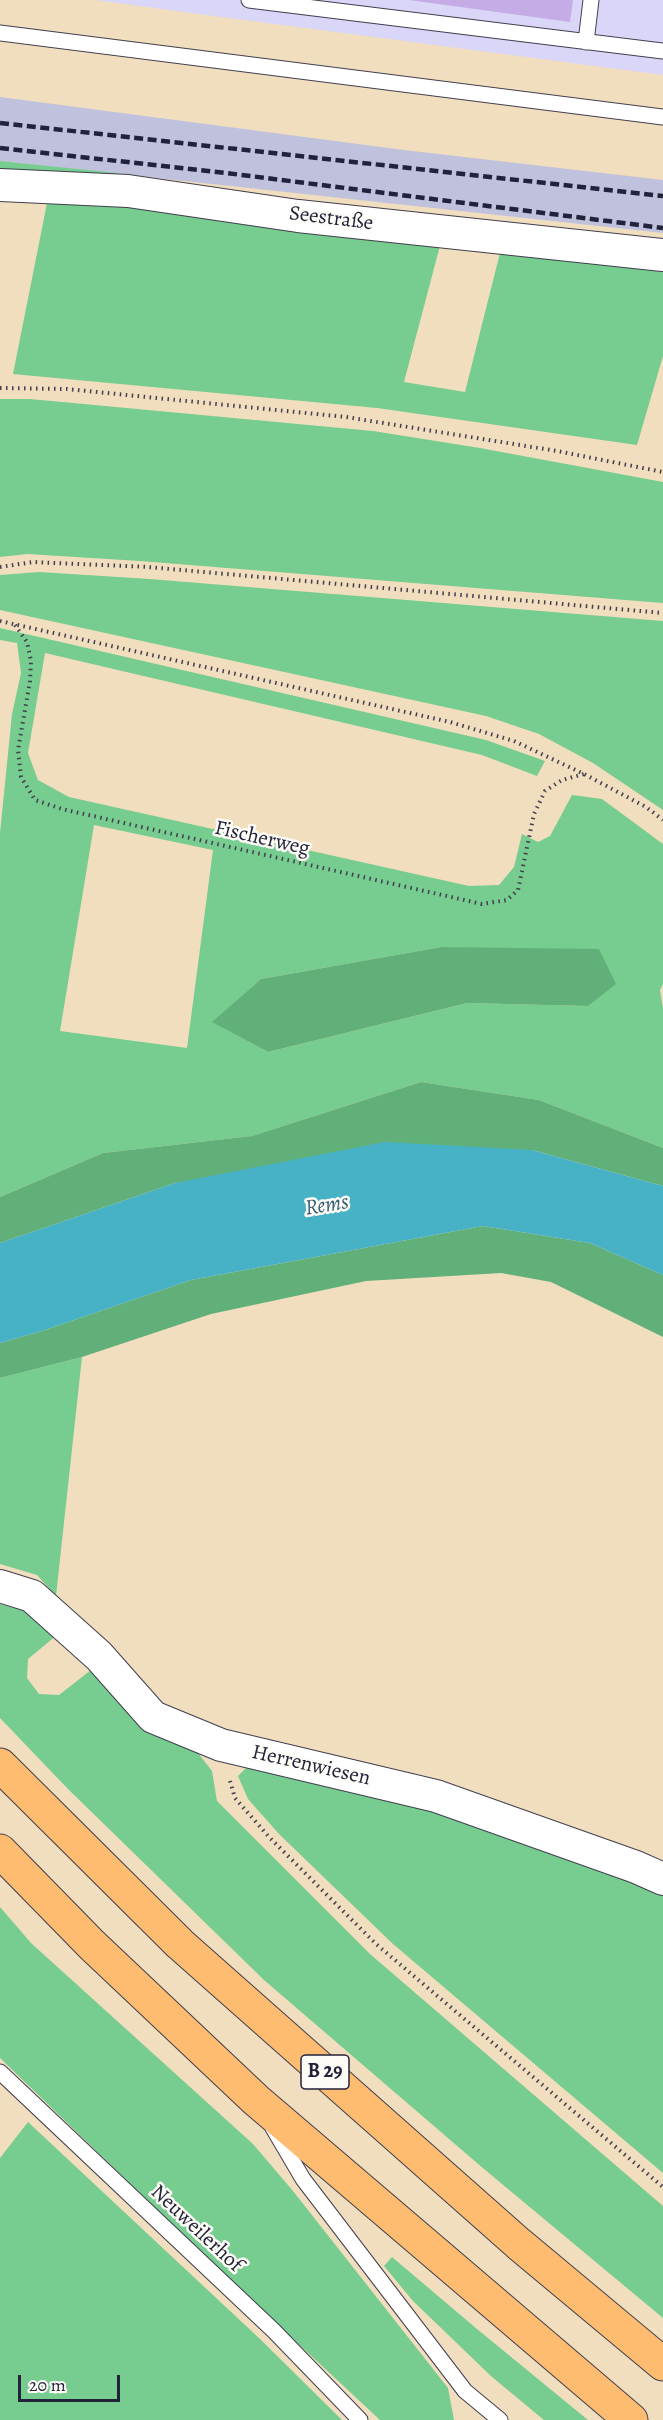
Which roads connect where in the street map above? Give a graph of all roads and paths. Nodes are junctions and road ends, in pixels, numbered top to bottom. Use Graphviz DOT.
graph roads {
  1 [pos="249,0"];
  2 [pos="591,0"];
  3 [pos="0,33"];
  4 [pos="586,42"];
  5 [pos="663,51"];
  6 [pos="663,117"];
  7 [pos="0,185"];
  8 [pos="663,255"];
  9 [pos="0,387"];
  10 [pos="663,472"];
  11 [pos="0,567"];
  12 [pos="663,613"];
  13 [pos="0,621"];
  14 [pos="15,625"];
  15 [pos="584,774"];
  16 [pos="663,820"];
  17 [pos="0,1586"];
  18 [pos="221,1745"];
  19 [pos="0,1766"];
  20 [pos="0,1851"];
  21 [pos="663,1879"];
  22 [pos="0,2073"];
  23 [pos="256,2100"];
  24 [pos="663,2187"];
  25 [pos="663,2364"];
  26 [pos="360,2420"];
  27 [pos="500,2420"];
  28 [pos="632,2420"];
  1 -- 4 [label="lane"];
  2 -- 4 [label="lane"];
  3 -- 6 [label="lane"];
  4 -- 5 [label="lane"];
  7 -- 8 [label="street, Seestraße"];
  9 -- 10 [label="path"];
  11 -- 12 [label="path"];
  13 -- 14 [label="path"];
  14 -- 15 [label="path"];
  14 -- 15 [label="path, Fischerweg"];
  15 -- 16 [label="path"];
  17 -- 18 [label="street, Herrenwiesen"];
  18 -- 21 [label="street, Herrenwiesen"];
  18 -- 24 [label="path"];
  19 -- 25 [label="highway, B 29"];
  20 -- 23 [label="highway"];
  22 -- 26 [label="lane, Neuweilerhof"];
  23 -- 27 [label="lane"];
  23 -- 28 [label="highway"];
}
